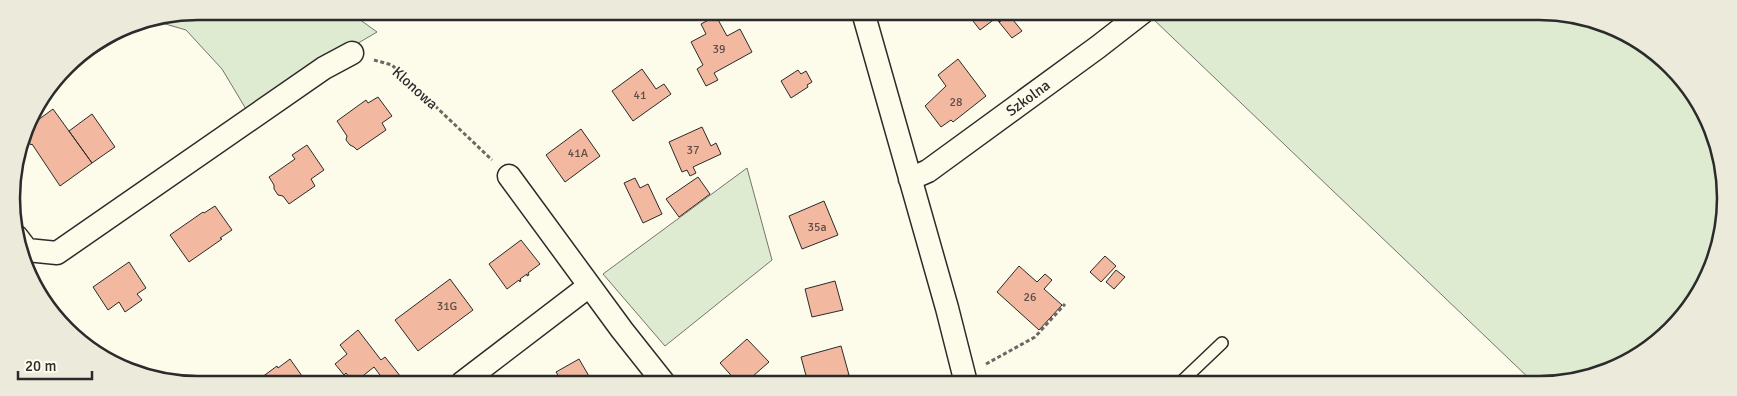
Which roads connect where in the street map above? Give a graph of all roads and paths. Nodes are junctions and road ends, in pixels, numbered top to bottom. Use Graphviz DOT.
graph roads {
  1 [pos="865,20"];
  2 [pos="1133,20"];
  3 [pos="352,53"];
  4 [pos="509,176"];
  5 [pos="910,179"];
  6 [pos="28,250"];
  7 [pos="590,286"];
  8 [pos="1065,304"];
  9 [pos="1222,343"];
  10 [pos="983,365"];
  11 [pos="471,376"];
  12 [pos="659,376"];
  13 [pos="964,376"];
  14 [pos="1187,376"];
  1 -- 5 [label="street"];
  2 -- 5 [label="street, Szkolna"];
  3 -- 4 [label="path, Klonowa"];
  3 -- 6 [label="street"];
  4 -- 7 [label="street"];
  5 -- 13 [label="street"];
  7 -- 11 [label="street"];
  7 -- 12 [label="street"];
  8 -- 10 [label="path"];
  9 -- 14 [label="lane"];
}
